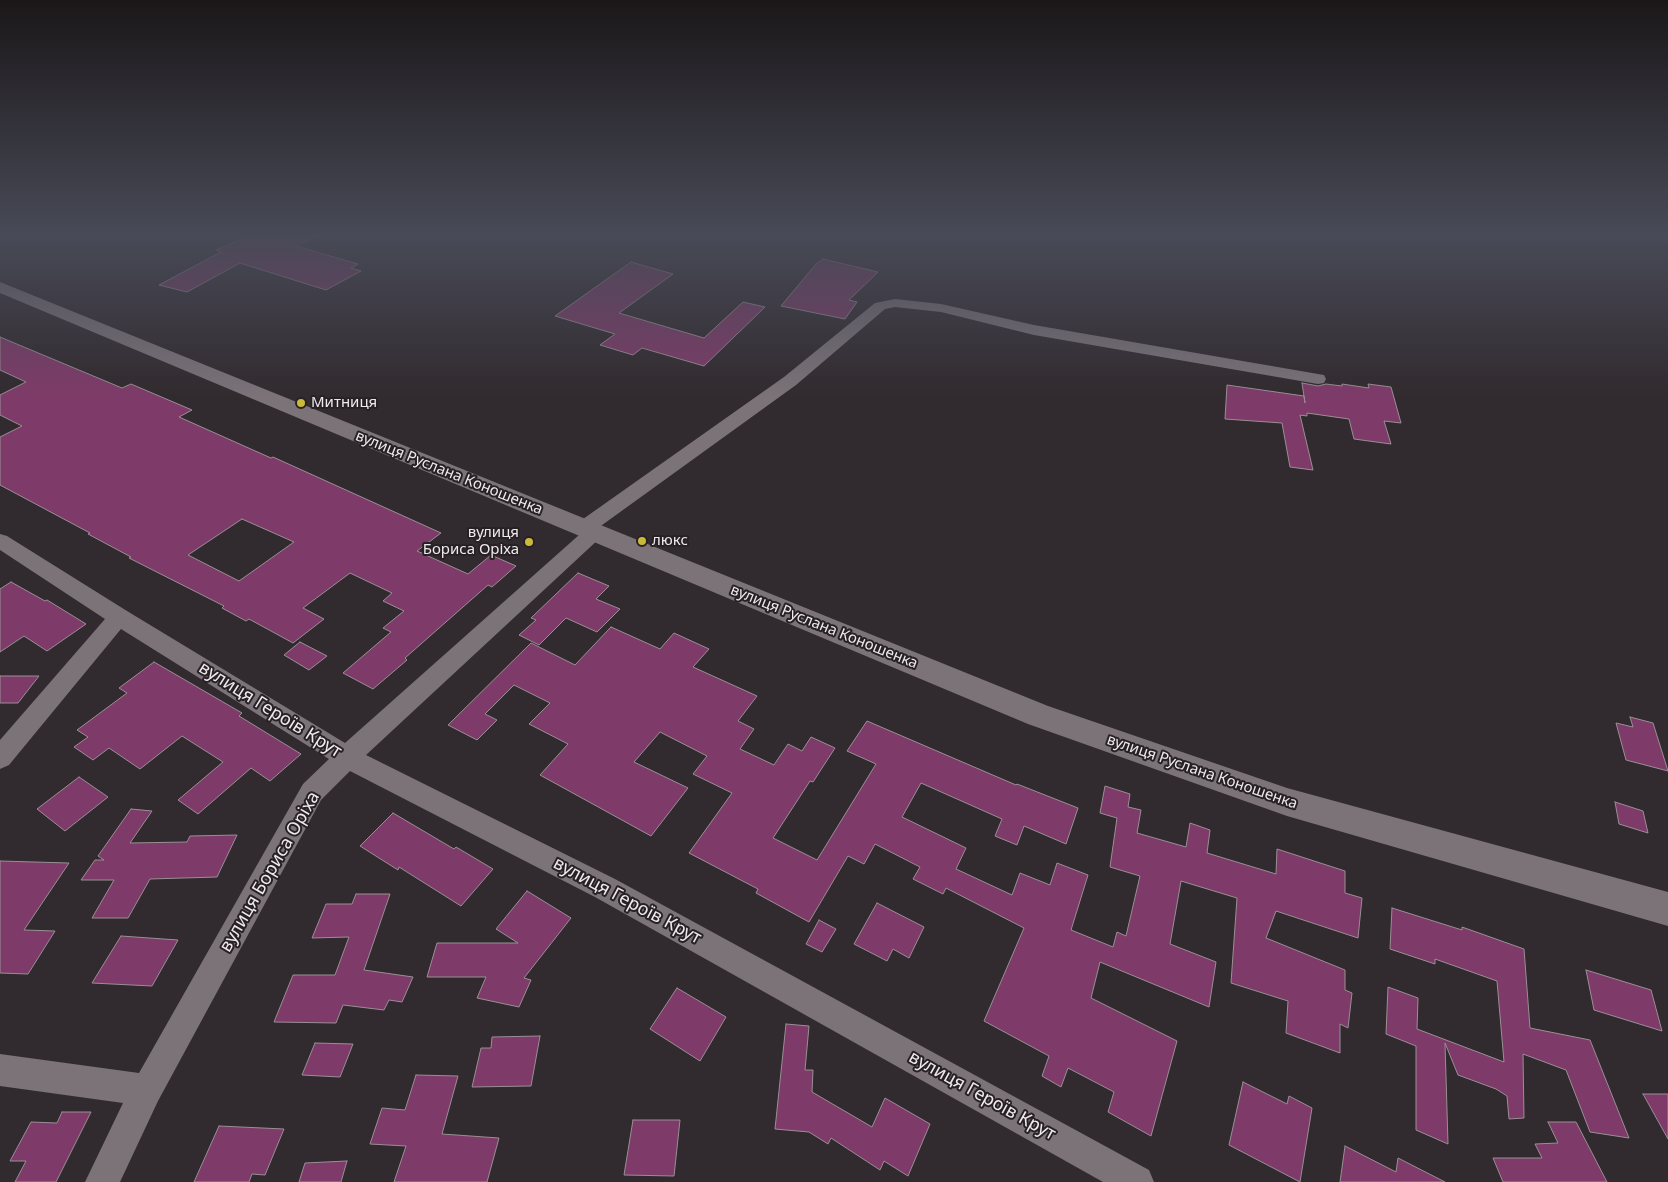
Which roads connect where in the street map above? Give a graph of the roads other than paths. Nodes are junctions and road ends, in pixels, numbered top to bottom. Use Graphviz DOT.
graph roads {
  1 [pos="3,288"];
  2 [pos="1318,379"];
  3 [pos="588,531"];
  4 [pos="0,541"];
  5 [pos="119,618"];
  6 [pos="0,758"];
  7 [pos="347,758"];
  8 [pos="1668,909"];
  9 [pos="0,1070"];
  10 [pos="147,1090"];
  11 [pos="102,1182"];
  12 [pos="1137,1182"];
  1 -- 3 [label="street, вулиця Руслана Коношенка"];
  2 -- 3 [label="street, вулиця Бориса Оріха"];
  3 -- 7 [label="street, вулиця Бориса Оріха"];
  3 -- 8 [label="street, вулиця Руслана Коношенка"];
  4 -- 5 [label="street, вулиця Героїв Крут"];
  5 -- 6 [label="street"];
  5 -- 7 [label="street, вулиця Героїв Крут"];
  7 -- 10 [label="street, вулиця Бориса Оріха"];
  7 -- 12 [label="street, вулиця Героїв Крут"];
  9 -- 10 [label="street"];
  10 -- 11 [label="street, вулиця Бориса Оріха"];
}
